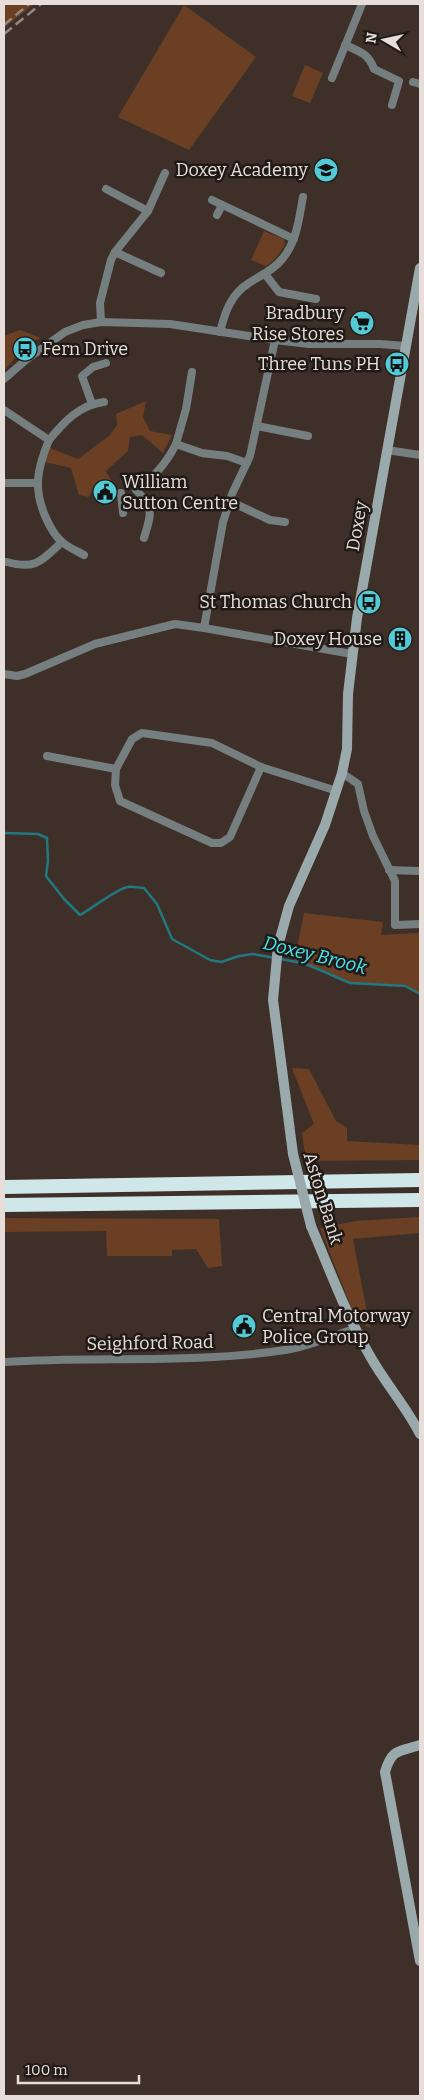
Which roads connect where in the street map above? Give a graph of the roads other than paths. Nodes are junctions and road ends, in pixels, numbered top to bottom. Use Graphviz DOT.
graph roads {
  1 [pos="362,4"];
  2 [pos="345,46"];
  3 [pos="332,78"];
  4 [pos="392,105"];
  5 [pos="165,173"];
  6 [pos="106,189"];
  7 [pos="303,197"];
  8 [pos="212,200"];
  9 [pos="222,204"];
  10 [pos="148,212"];
  11 [pos="217,215"];
  12 [pos="294,239"];
  13 [pos="115,252"];
  14 [pos="420,268"];
  15 [pos="161,273"];
  16 [pos="265,274"];
  17 [pos="418,286"];
  18 [pos="316,299"];
  19 [pos="101,322"];
  20 [pos="220,332"];
  21 [pos="274,340"];
  22 [pos="406,346"];
  23 [pos="106,363"];
  24 [pos="192,372"];
  25 [pos="4,380"];
  26 [pos="104,402"];
  27 [pos="92,404"];
  28 [pos="4,410"];
  29 [pos="257,426"];
  30 [pos="308,436"];
  31 [pos="49,440"];
  32 [pos="176,444"];
  33 [pos="387,450"];
  34 [pos="420,455"];
  35 [pos="247,463"];
  36 [pos="4,483"];
  37 [pos="37,483"];
  38 [pos="121,493"];
  39 [pos="230,501"];
  40 [pos="123,512"];
  41 [pos="285,522"];
  42 [pos="144,538"];
  43 [pos="62,542"];
  44 [pos="84,555"];
  45 [pos="7,562"];
  46 [pos="204,628"];
  47 [pos="352,654"];
  48 [pos="4,675"];
  49 [pos="47,756"];
  50 [pos="261,767"];
  51 [pos="116,769"];
  52 [pos="342,774"];
  53 [pos="338,790"];
  54 [pos="389,870"];
  55 [pos="420,871"];
  56 [pos="420,924"];
  57 [pos="278,946"];
  58 [pos="420,1180"];
  59 [pos="4,1187"];
  60 [pos="420,1200"];
  61 [pos="4,1205"];
  62 [pos="354,1329"];
  63 [pos="4,1362"];
  64 [pos="420,1434"];
  65 [pos="420,1744"];
  66 [pos="420,1961"];
  1 -- 2 [label="street"];
  2 -- 3 [label="street"];
  2 -- 4 [label="street"];
  5 -- 10 [label="street"];
  6 -- 10 [label="street"];
  7 -- 12 [label="street"];
  8 -- 9 [label="street"];
  9 -- 11 [label="street"];
  9 -- 12 [label="street"];
  10 -- 13 [label="street"];
  12 -- 16 [label="street"];
  13 -- 15 [label="street"];
  13 -- 19 [label="street"];
  14 -- 17 [label="street, Doxey"];
  16 -- 18 [label="street"];
  16 -- 20 [label="street"];
  17 -- 22 [label="street, Doxey"];
  19 -- 20 [label="street"];
  19 -- 25 [label="street"];
  20 -- 21 [label="street"];
  21 -- 22 [label="street"];
  21 -- 29 [label="street"];
  22 -- 33 [label="street, Doxey"];
  23 -- 27 [label="street"];
  24 -- 32 [label="street"];
  26 -- 27 [label="street"];
  27 -- 31 [label="street"];
  28 -- 31 [label="street"];
  29 -- 30 [label="street"];
  29 -- 35 [label="street"];
  31 -- 37 [label="street"];
  32 -- 35 [label="street"];
  32 -- 42 [label="street"];
  33 -- 34 [label="street"];
  33 -- 47 [label="street, Doxey"];
  35 -- 39 [label="street"];
  36 -- 37 [label="street"];
  37 -- 43 [label="street"];
  38 -- 40 [label="street"];
  39 -- 41 [label="street"];
  39 -- 46 [label="street"];
  43 -- 44 [label="street"];
  43 -- 45 [label="street"];
  46 -- 47 [label="street"];
  46 -- 48 [label="street"];
  47 -- 52 [label="street, Doxey"];
  49 -- 51 [label="street"];
  50 -- 51 [label="street"];
  50 -- 51 [label="street"];
  50 -- 53 [label="street"];
  52 -- 53 [label="street, Doxey"];
  52 -- 54 [label="street"];
  53 -- 57 [label="street, Doxey"];
  54 -- 55 [label="street"];
  54 -- 56 [label="street"];
  57 -- 62 [label="street, Aston Bank, bridge"];
  58 -- 59 [label="highway"];
  60 -- 61 [label="highway"];
  62 -- 63 [label="street, Seighford Road"];
  62 -- 64 [label="street, Aston Bank"];
  65 -- 66 [label="street"];
}
